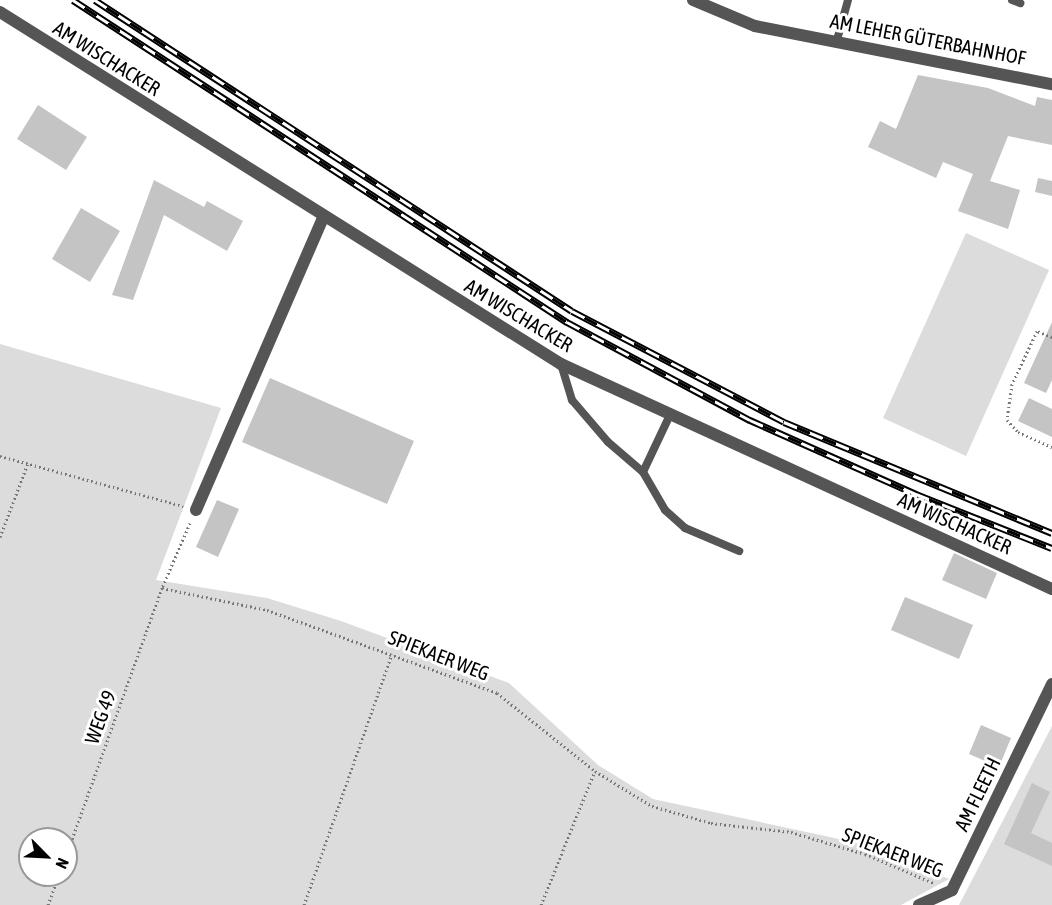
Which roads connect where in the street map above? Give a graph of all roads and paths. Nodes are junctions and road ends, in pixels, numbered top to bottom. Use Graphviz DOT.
graph roads {
  1 [pos="693,0"];
  2 [pos="848,0"];
  3 [pos="0,12"];
  4 [pos="837,40"];
  5 [pos="1052,84"];
  6 [pos="323,218"];
  7 [pos="1052,337"];
  8 [pos="561,364"];
  9 [pos="670,415"];
  10 [pos="1052,447"];
  11 [pos="0,456"];
  12 [pos="28,463"];
  13 [pos="643,471"];
  14 [pos="196,510"];
  15 [pos="0,537"];
  16 [pos="739,550"];
  17 [pos="162,588"];
  18 [pos="1052,588"];
  19 [pos="392,654"];
  20 [pos="1052,684"];
  21 [pos="595,771"];
  22 [pos="76,827"];
  23 [pos="55,887"];
  24 [pos="952,890"];
  25 [pos="48,905"];
  26 [pos="304,905"];
  27 [pos="541,905"];
  28 [pos="920,905"];
  1 -- 4 [label="street, AM LEHER GÜTERBAHNHOF"];
  2 -- 4 [label="lane"];
  3 -- 6 [label="street, AM WISCHACKER"];
  4 -- 5 [label="street, AM LEHER GÜTERBAHNHOF"];
  6 -- 8 [label="street, AM WISCHACKER"];
  6 -- 14 [label="street"];
  7 -- 10 [label="path"];
  8 -- 9 [label="street, AM WISCHACKER"];
  8 -- 13 [label="lane"];
  9 -- 13 [label="lane"];
  9 -- 18 [label="street, AM WISCHACKER"];
  11 -- 12 [label="path"];
  12 -- 14 [label="path"];
  12 -- 15 [label="path"];
  13 -- 16 [label="lane"];
  14 -- 17 [label="path"];
  17 -- 19 [label="path, SPIEKAER WEG"];
  17 -- 22 [label="path, WEG 49"];
  19 -- 21 [label="path, SPIEKAER WEG"];
  19 -- 26 [label="path"];
  20 -- 24 [label="street, AM FLEETH"];
  21 -- 24 [label="path, SPIEKAER WEG"];
  21 -- 27 [label="path"];
  23 -- 25 [label="path"];
  24 -- 28 [label="street"];
}
